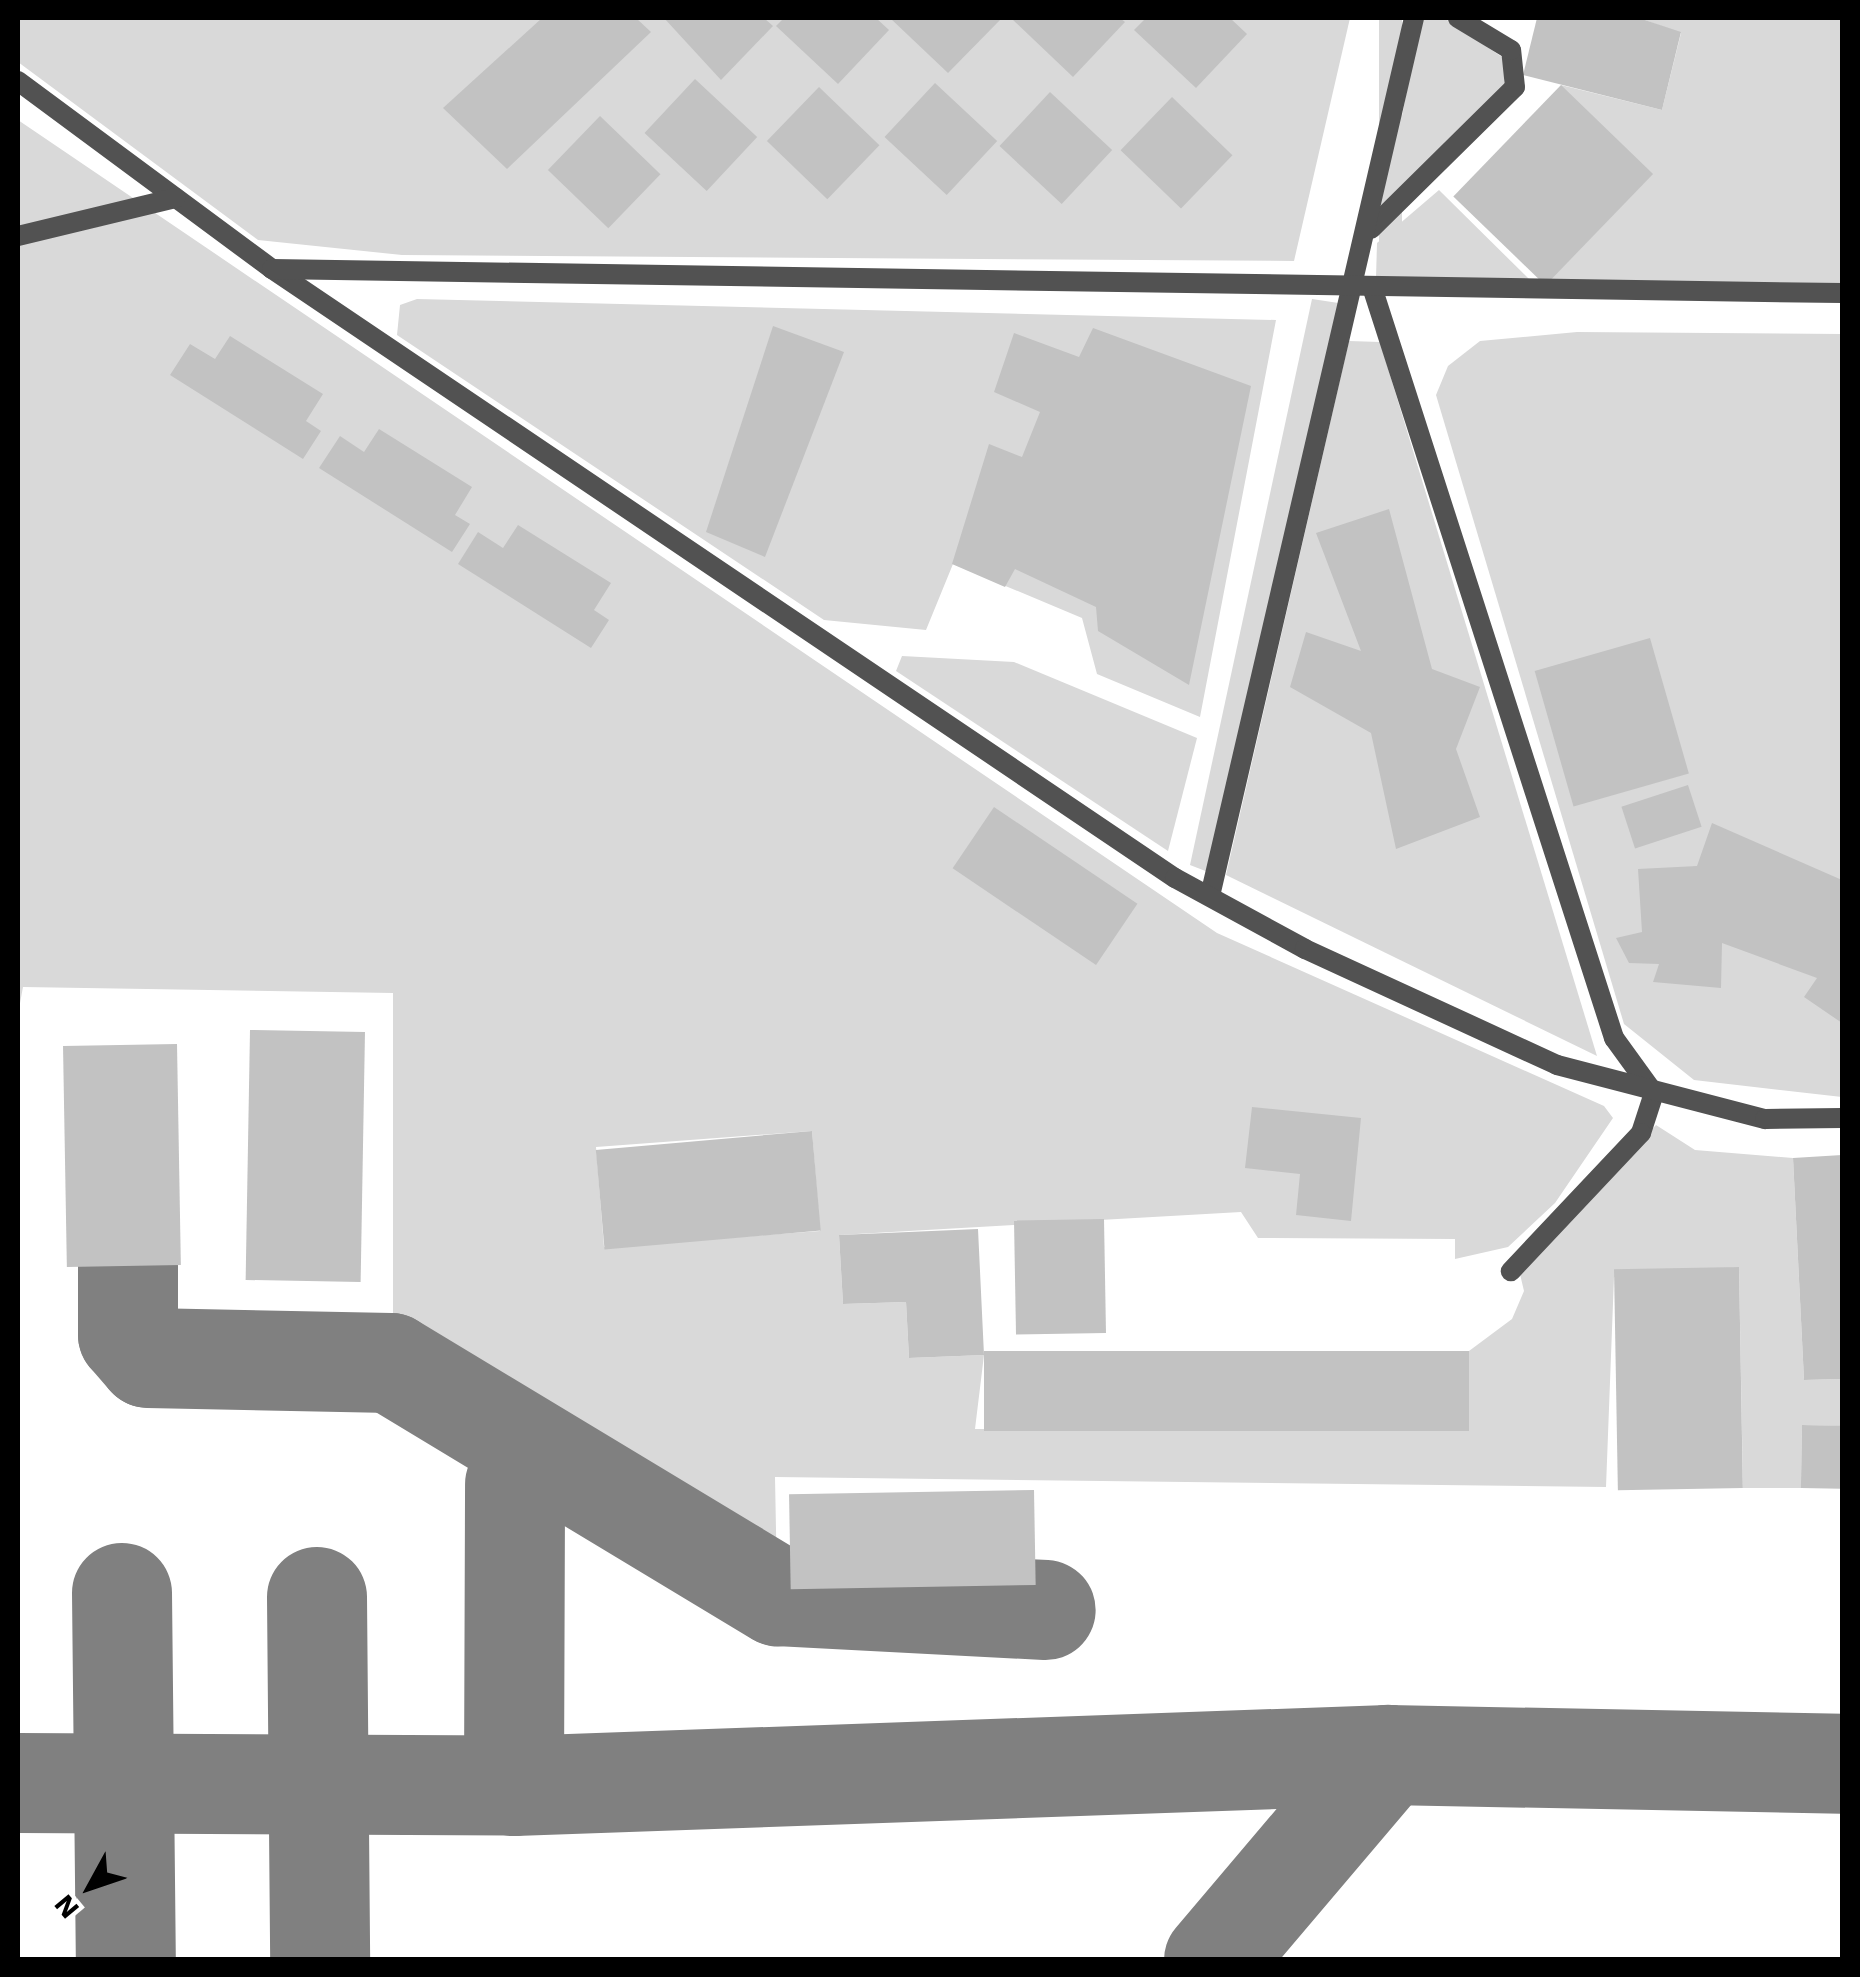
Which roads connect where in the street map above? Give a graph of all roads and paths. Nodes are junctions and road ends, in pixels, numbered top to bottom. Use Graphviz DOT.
graph roads {
  1 [pos="1414,18"];
  2 [pos="1458,18"];
  3 [pos="18,81"];
  4 [pos="175,198"];
  5 [pos="1370,230"];
  6 [pos="18,236"];
  7 [pos="272,269"];
  8 [pos="1365,290"];
  9 [pos="1842,292"];
  10 [pos="1210,896"];
  11 [pos="1654,1093"];
  12 [pos="1842,1118"];
  13 [pos="1511,1271"];
  1 -- 5 [label="street"];
  2 -- 5 [label="street"];
  3 -- 4 [label="street"];
  4 -- 6 [label="street"];
  4 -- 7 [label="street"];
  5 -- 8 [label="street"];
  7 -- 8 [label="street"];
  7 -- 10 [label="street"];
  8 -- 9 [label="street"];
  8 -- 10 [label="street"];
  8 -- 11 [label="street"];
  10 -- 11 [label="street"];
  11 -- 12 [label="street"];
  11 -- 13 [label="street"];
}
